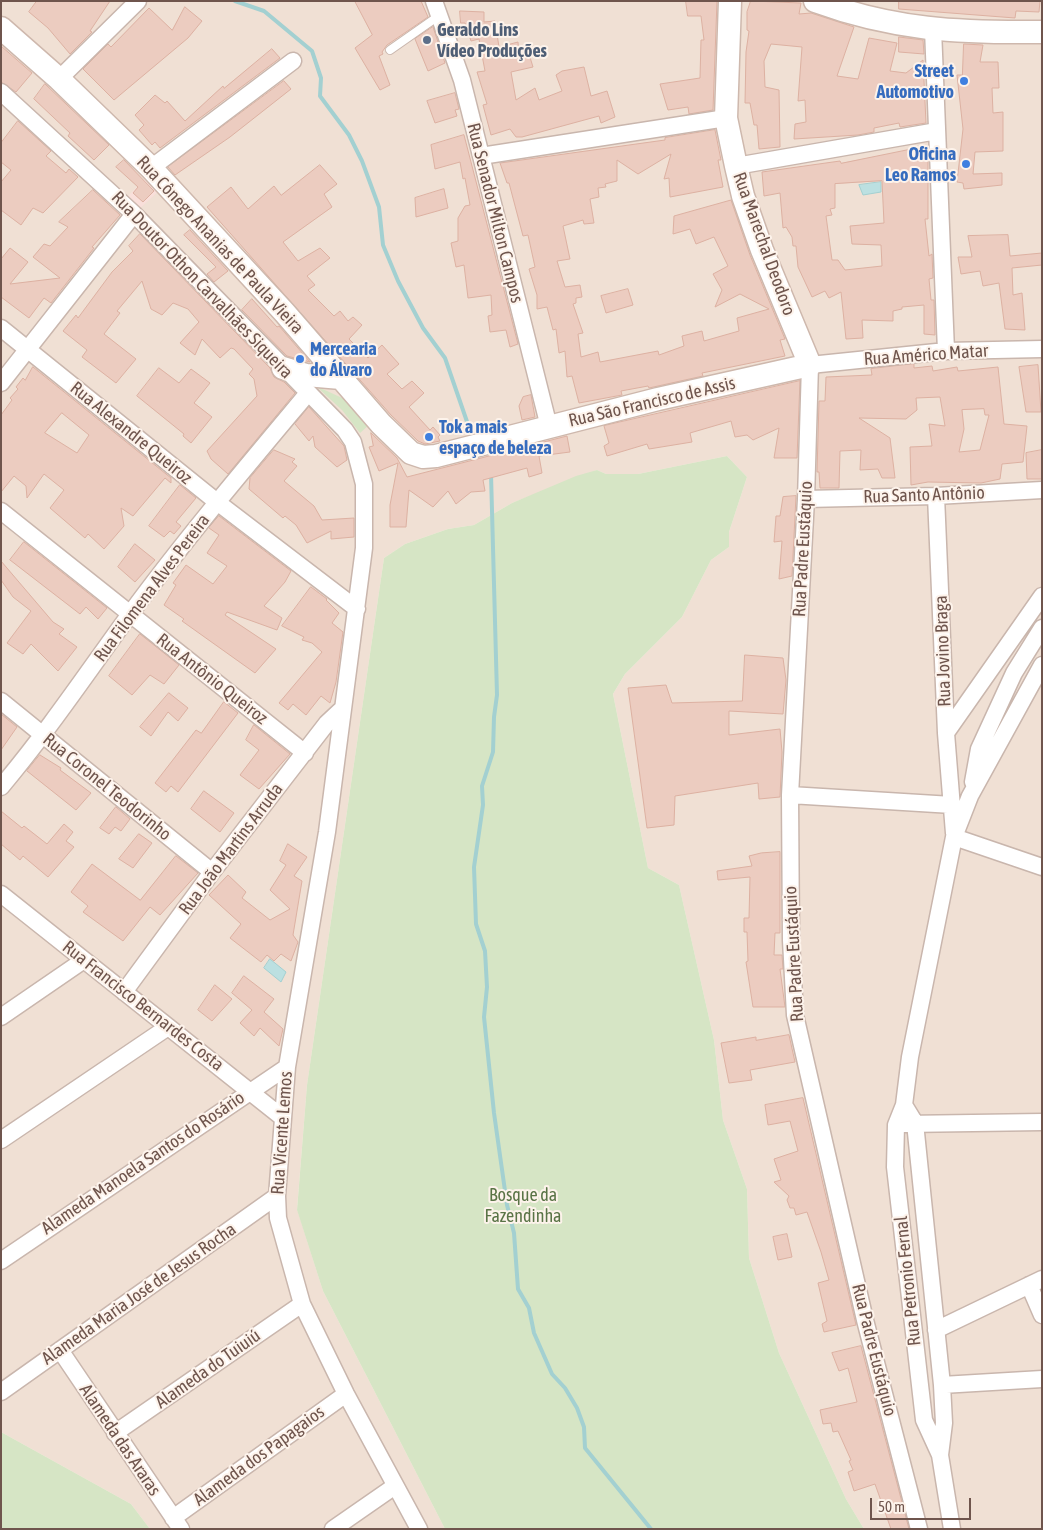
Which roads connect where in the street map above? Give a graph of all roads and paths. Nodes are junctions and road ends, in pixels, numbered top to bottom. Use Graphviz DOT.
graph roads {
  1 [pos="138,1"];
  2 [pos="730,1"];
  3 [pos="815,1"];
  4 [pos="437,8"];
  5 [pos="1,28"];
  6 [pos="933,29"];
  7 [pos="1042,32"];
  8 [pos="390,50"];
  9 [pos="293,61"];
  10 [pos="59,78"];
  11 [pos="1,92"];
  12 [pos="726,118"];
  13 [pos="937,131"];
  14 [pos="481,156"];
  15 [pos="736,166"];
  16 [pos="151,168"];
  17 [pos="134,214"];
  18 [pos="1,328"];
  19 [pos="1042,349"];
  20 [pos="28,350"];
  21 [pos="946,351"];
  22 [pos="810,365"];
  23 [pos="283,368"];
  24 [pos="341,378"];
  25 [pos="1,383"];
  26 [pos="308,394"];
  27 [pos="549,427"];
  28 [pos="436,456"];
  29 [pos="1042,490"];
  30 [pos="936,496"];
  31 [pos="806,499"];
  32 [pos="216,502"];
  33 [pos="1,511"];
  34 [pos="1042,596"];
  35 [pos="357,609"];
  36 [pos="130,614"];
  37 [pos="1022,625"];
  38 [pos="1042,628"];
  39 [pos="1042,665"];
  40 [pos="1014,673"];
  41 [pos="1,701"];
  42 [pos="342,709"];
  43 [pos="946,733"];
  44 [pos="44,735"];
  45 [pos="305,753"];
  46 [pos="1,787"];
  47 [pos="790,795"];
  48 [pos="970,796"];
  49 [pos="952,805"];
  50 [pos="954,837"];
  51 [pos="1042,867"];
  52 [pos="212,872"];
  53 [pos="1,894"];
  54 [pos="84,960"];
  55 [pos="124,992"];
  56 [pos="1,1017"];
  57 [pos="168,1027"];
  58 [pos="287,1067"];
  59 [pos="250,1090"];
  60 [pos="904,1105"];
  61 [pos="283,1118"];
  62 [pos="1042,1122"];
  63 [pos="915,1123"];
  64 [pos="896,1125"];
  65 [pos="1,1140"];
  66 [pos="277,1196"];
  67 [pos="1,1261"];
  68 [pos="1035,1282"];
  69 [pos="302,1304"];
  70 [pos="1042,1315"];
  71 [pos="936,1330"];
  72 [pos="60,1350"];
  73 [pos="1042,1379"];
  74 [pos="942,1385"];
  75 [pos="1,1392"];
  76 [pos="346,1394"];
  77 [pos="115,1433"];
  78 [pos="940,1455"];
  79 [pos="395,1486"];
  80 [pos="177,1523"];
  81 [pos="333,1529"];
  82 [pos="419,1529"];
  83 [pos="919,1529"];
  84 [pos="952,1529"];
  1 -- 10 [label="street"];
  2 -- 12 [label="street, Rua Marechal Deodoro"];
  3 -- 6 [label="street"];
  4 -- 8 [label="lane"];
  4 -- 14 [label="street, Rua Senador Milton Campos"];
  5 -- 10 [label="street, Rua Cônego Ananias de Paula Vieira"];
  6 -- 7 [label="street"];
  6 -- 13 [label="street"];
  9 -- 16 [label="street"];
  10 -- 16 [label="street, Rua Cônego Ananias de Paula Vieira"];
  11 -- 17 [label="street, Rua Doutor Othon Carvalhães Siqueira"];
  12 -- 14 [label="street"];
  12 -- 15 [label="street, Rua Marechal Deodoro"];
  13 -- 15 [label="street"];
  13 -- 21 [label="street"];
  14 -- 27 [label="street, Rua Senador Milton Campos"];
  15 -- 22 [label="street, Rua Marechal Deodoro"];
  16 -- 24 [label="street, Rua Cônego Ananias de Paula Vieira"];
  17 -- 20 [label="street"];
  17 -- 23 [label="street, Rua Doutor Othon Carvalhães Siqueira"];
  18 -- 20 [label="street, Rua Alexandre Queiroz"];
  19 -- 21 [label="street, Rua Américo Matar"];
  20 -- 25 [label="street"];
  20 -- 32 [label="street, Rua Alexandre Queiroz"];
  21 -- 22 [label="street, Rua Américo Matar"];
  22 -- 27 [label="street, Rua São Francisco de Assis"];
  22 -- 31 [label="street, Rua Padre Eustáquio"];
  23 -- 24 [label="street"];
  23 -- 26 [label="street, Rua Doutor Othon Carvalhães Siqueira"];
  24 -- 28 [label="street, Rua Cônego Ananias de Paula Vieira"];
  26 -- 32 [label="street, Rua Filomena Alves Pereira"];
  26 -- 35 [label="street, Rua Doutor Othon Carvalhães Siqueira"];
  27 -- 28 [label="street, Rua São Francisco de Assis"];
  29 -- 30 [label="street, Rua Santo Antônio"];
  30 -- 31 [label="street, Rua Santo Antônio"];
  30 -- 43 [label="street, Rua Jovino Braga"];
  31 -- 47 [label="street, Rua Padre Eustáquio"];
  32 -- 35 [label="street, Rua Alexandre Queiroz"];
  32 -- 36 [label="street, Rua Filomena Alves Pereira"];
  33 -- 36 [label="street, Rua Antônio Queiroz"];
  34 -- 37 [label="street, Rua Petronio Fernal"];
  35 -- 42 [label="street, Rua Doutor Othon Carvalhães Siqueira"];
  36 -- 44 [label="street, Rua Filomena Alves Pereira"];
  36 -- 45 [label="street, Rua Antônio Queiroz"];
  37 -- 40 [label="street, Rua Petronio Fernal"];
  37 -- 43 [label="street, Rua Petronio Fernal"];
  38 -- 40 [label="street, Rua Petronio Fernal"];
  39 -- 48 [label="street, Rua Petronio Fernal"];
  40 -- 48 [label="street, Rua Petronio Fernal"];
  41 -- 44 [label="street, Rua Coronel Teodorinho"];
  42 -- 45 [label="street, Rua João Martins Arruda"];
  42 -- 58 [label="street, Rua Vicente Lemos"];
  43 -- 49 [label="street, Rua Jovino Braga"];
  44 -- 46 [label="street, Rua Filomena Alves Pereira"];
  44 -- 52 [label="street, Rua Coronel Teodorinho"];
  45 -- 52 [label="street, Rua João Martins Arruda"];
  47 -- 49 [label="street"];
  47 -- 83 [label="street, Rua Padre Eustáquio"];
  48 -- 50 [label="street, Rua Petronio Fernal"];
  49 -- 50 [label="street, Rua Petronio Fernal"];
  50 -- 51 [label="street"];
  50 -- 60 [label="street, Rua Petronio Fernal"];
  52 -- 55 [label="street, Rua João Martins Arruda"];
  53 -- 54 [label="street, Rua Francisco Bernardes Costa"];
  54 -- 55 [label="street, Rua Francisco Bernardes Costa"];
  54 -- 56 [label="street"];
  55 -- 57 [label="street, Rua Francisco Bernardes Costa"];
  57 -- 59 [label="street, Rua Francisco Bernardes Costa"];
  57 -- 65 [label="street"];
  58 -- 59 [label="street, Alameda Manoela Santos do Rosário"];
  58 -- 61 [label="street, Rua Vicente Lemos"];
  59 -- 61 [label="street, Rua Francisco Bernardes Costa"];
  59 -- 67 [label="street, Alameda Manoela Santos do Rosário"];
  60 -- 63 [label="street, Rua Petronio Fernal"];
  60 -- 64 [label="street, Rua Petronio Fernal"];
  61 -- 66 [label="street, Rua Vicente Lemos"];
  62 -- 63 [label="street"];
  63 -- 64 [label="street"];
  63 -- 71 [label="street, Rua Petronio Fernal"];
  64 -- 78 [label="street, Rua Petronio Fernal"];
  66 -- 69 [label="street, Rua Vicente Lemos"];
  66 -- 72 [label="street, Alameda Maria José de Jesus Rocha"];
  68 -- 70 [label="street"];
  68 -- 71 [label="street"];
  69 -- 76 [label="street, Rua Vicente Lemos"];
  69 -- 77 [label="street, Alameda do Tuiuiú"];
  71 -- 74 [label="street, Rua Petronio Fernal"];
  72 -- 75 [label="street, Alameda Maria José de Jesus Rocha"];
  72 -- 77 [label="street, Alameda das Araras"];
  73 -- 74 [label="street"];
  74 -- 78 [label="street, Rua Petronio Fernal"];
  76 -- 79 [label="street, Rua Vicente Lemos"];
  76 -- 80 [label="street, Alameda dos Papagaios"];
  77 -- 80 [label="street, Alameda das Araras"];
  78 -- 84 [label="street, Rua Petronio Fernal"];
  79 -- 81 [label="street"];
  79 -- 82 [label="street, Rua Vicente Lemos"];
}
